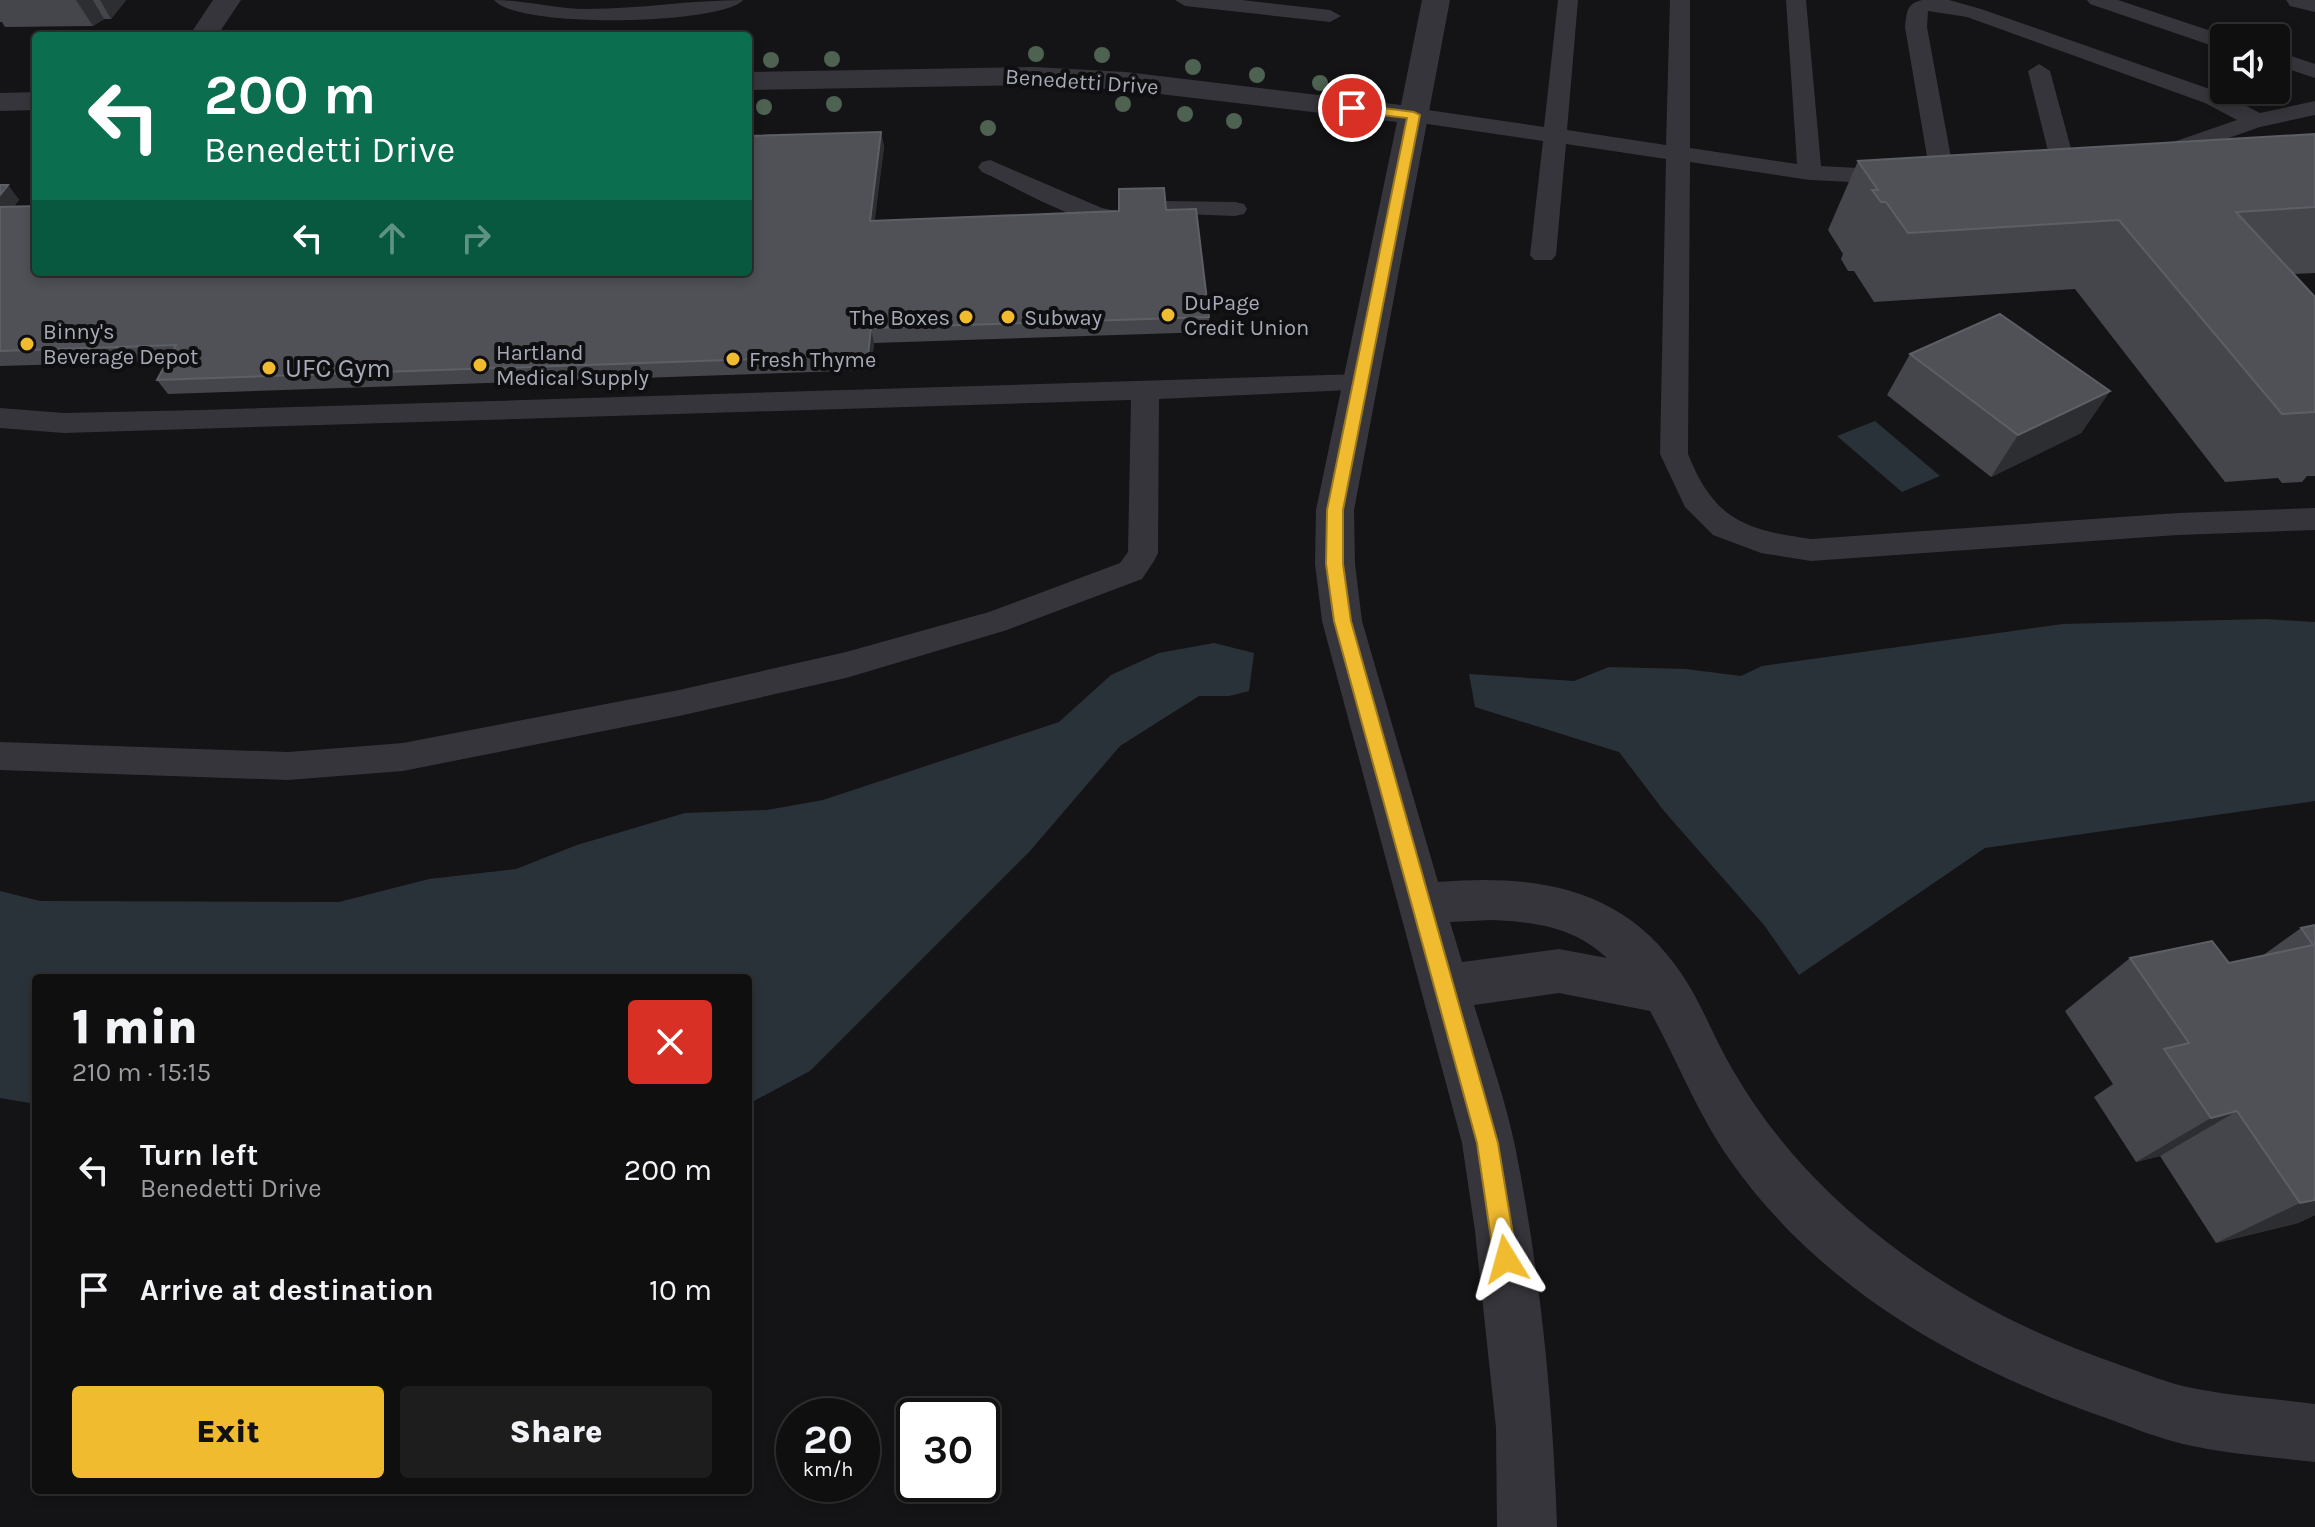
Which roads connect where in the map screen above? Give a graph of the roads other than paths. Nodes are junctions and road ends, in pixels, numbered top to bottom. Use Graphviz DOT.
graph roads {
  1 [pos="227,0"];
  2 [pos="504,0"];
  3 [pos="733,0"];
  4 [pos="1185,0"];
  5 [pos="1436,0"];
  6 [pos="1568,0"];
  7 [pos="1680,0"];
  8 [pos="1796,0"];
  9 [pos="2097,0"];
  10 [pos="2300,0"];
  11 [pos="1920,2"];
  12 [pos="2315,4"];
  13 [pos="1330,16"];
  14 [pos="206,32"];
  15 [pos="2210,37"];
  16 [pos="2290,63"];
  17 [pos="2039,71"];
  18 [pos="2315,71"];
  19 [pos="752,81"];
  20 [pos="32,101"];
  21 [pos="0,102"];
  22 [pos="2315,108"];
  23 [pos="1414,115"];
  24 [pos="2257,121"];
  25 [pos="1555,136"];
  26 [pos="1678,154"];
  27 [pos="2132,160"];
  28 [pos="2090,165"];
  29 [pos="990,167"];
  30 [pos="2064,167"];
  31 [pos="2034,169"];
  32 [pos="1810,173"];
  33 [pos="1973,173"];
  34 [pos="1942,174"];
  35 [pos="1119,214"];
  36 [pos="1165,214"];
  37 [pos="1235,215"];
  38 [pos="1543,255"];
  39 [pos="1361,383"];
  40 [pos="1145,389"];
  41 [pos="0,418"];
  42 [pos="2315,519"];
  43 [pos="0,756"];
  44 [pos="1419,904"];
  45 [pos="1443,987"];
  46 [pos="1665,991"];
  47 [pos="2315,1433"];
  48 [pos="1527,1527"];
  1 -- 14 [label="street"];
  2 -- 3 [label="lane"];
  4 -- 13 [label="lane"];
  5 -- 23 [label="street"];
  6 -- 25 [label="lane"];
  7 -- 26 [label="lane"];
  8 -- 32 [label="lane"];
  9 -- 15 [label="lane"];
  10 -- 12 [label="street"];
  11 -- 24 [label="lane"];
  11 -- 34 [label="lane"];
  16 -- 18 [label="lane"];
  17 -- 30 [label="lane"];
  19 -- 23 [label="street, Benedetti Drive"];
  20 -- 21 [label="street"];
  22 -- 24 [label="lane"];
  23 -- 25 [label="lane"];
  23 -- 39 [label="street"];
  24 -- 27 [label="lane"];
  25 -- 26 [label="lane"];
  25 -- 38 [label="lane"];
  26 -- 32 [label="lane"];
  26 -- 42 [label="lane"];
  28 -- 30 [label="lane"];
  29 -- 35 [label="lane"];
  30 -- 31 [label="lane"];
  32 -- 34 [label="lane"];
  33 -- 34 [label="lane"];
  36 -- 37 [label="lane"];
  39 -- 40 [label="lane"];
  39 -- 44 [label="street"];
  40 -- 41 [label="lane"];
  40 -- 43 [label="lane"];
  44 -- 45 [label="street"];
  44 -- 46 [label="street"];
  45 -- 46 [label="street"];
  45 -- 48 [label="street"];
  46 -- 47 [label="street"];
}
